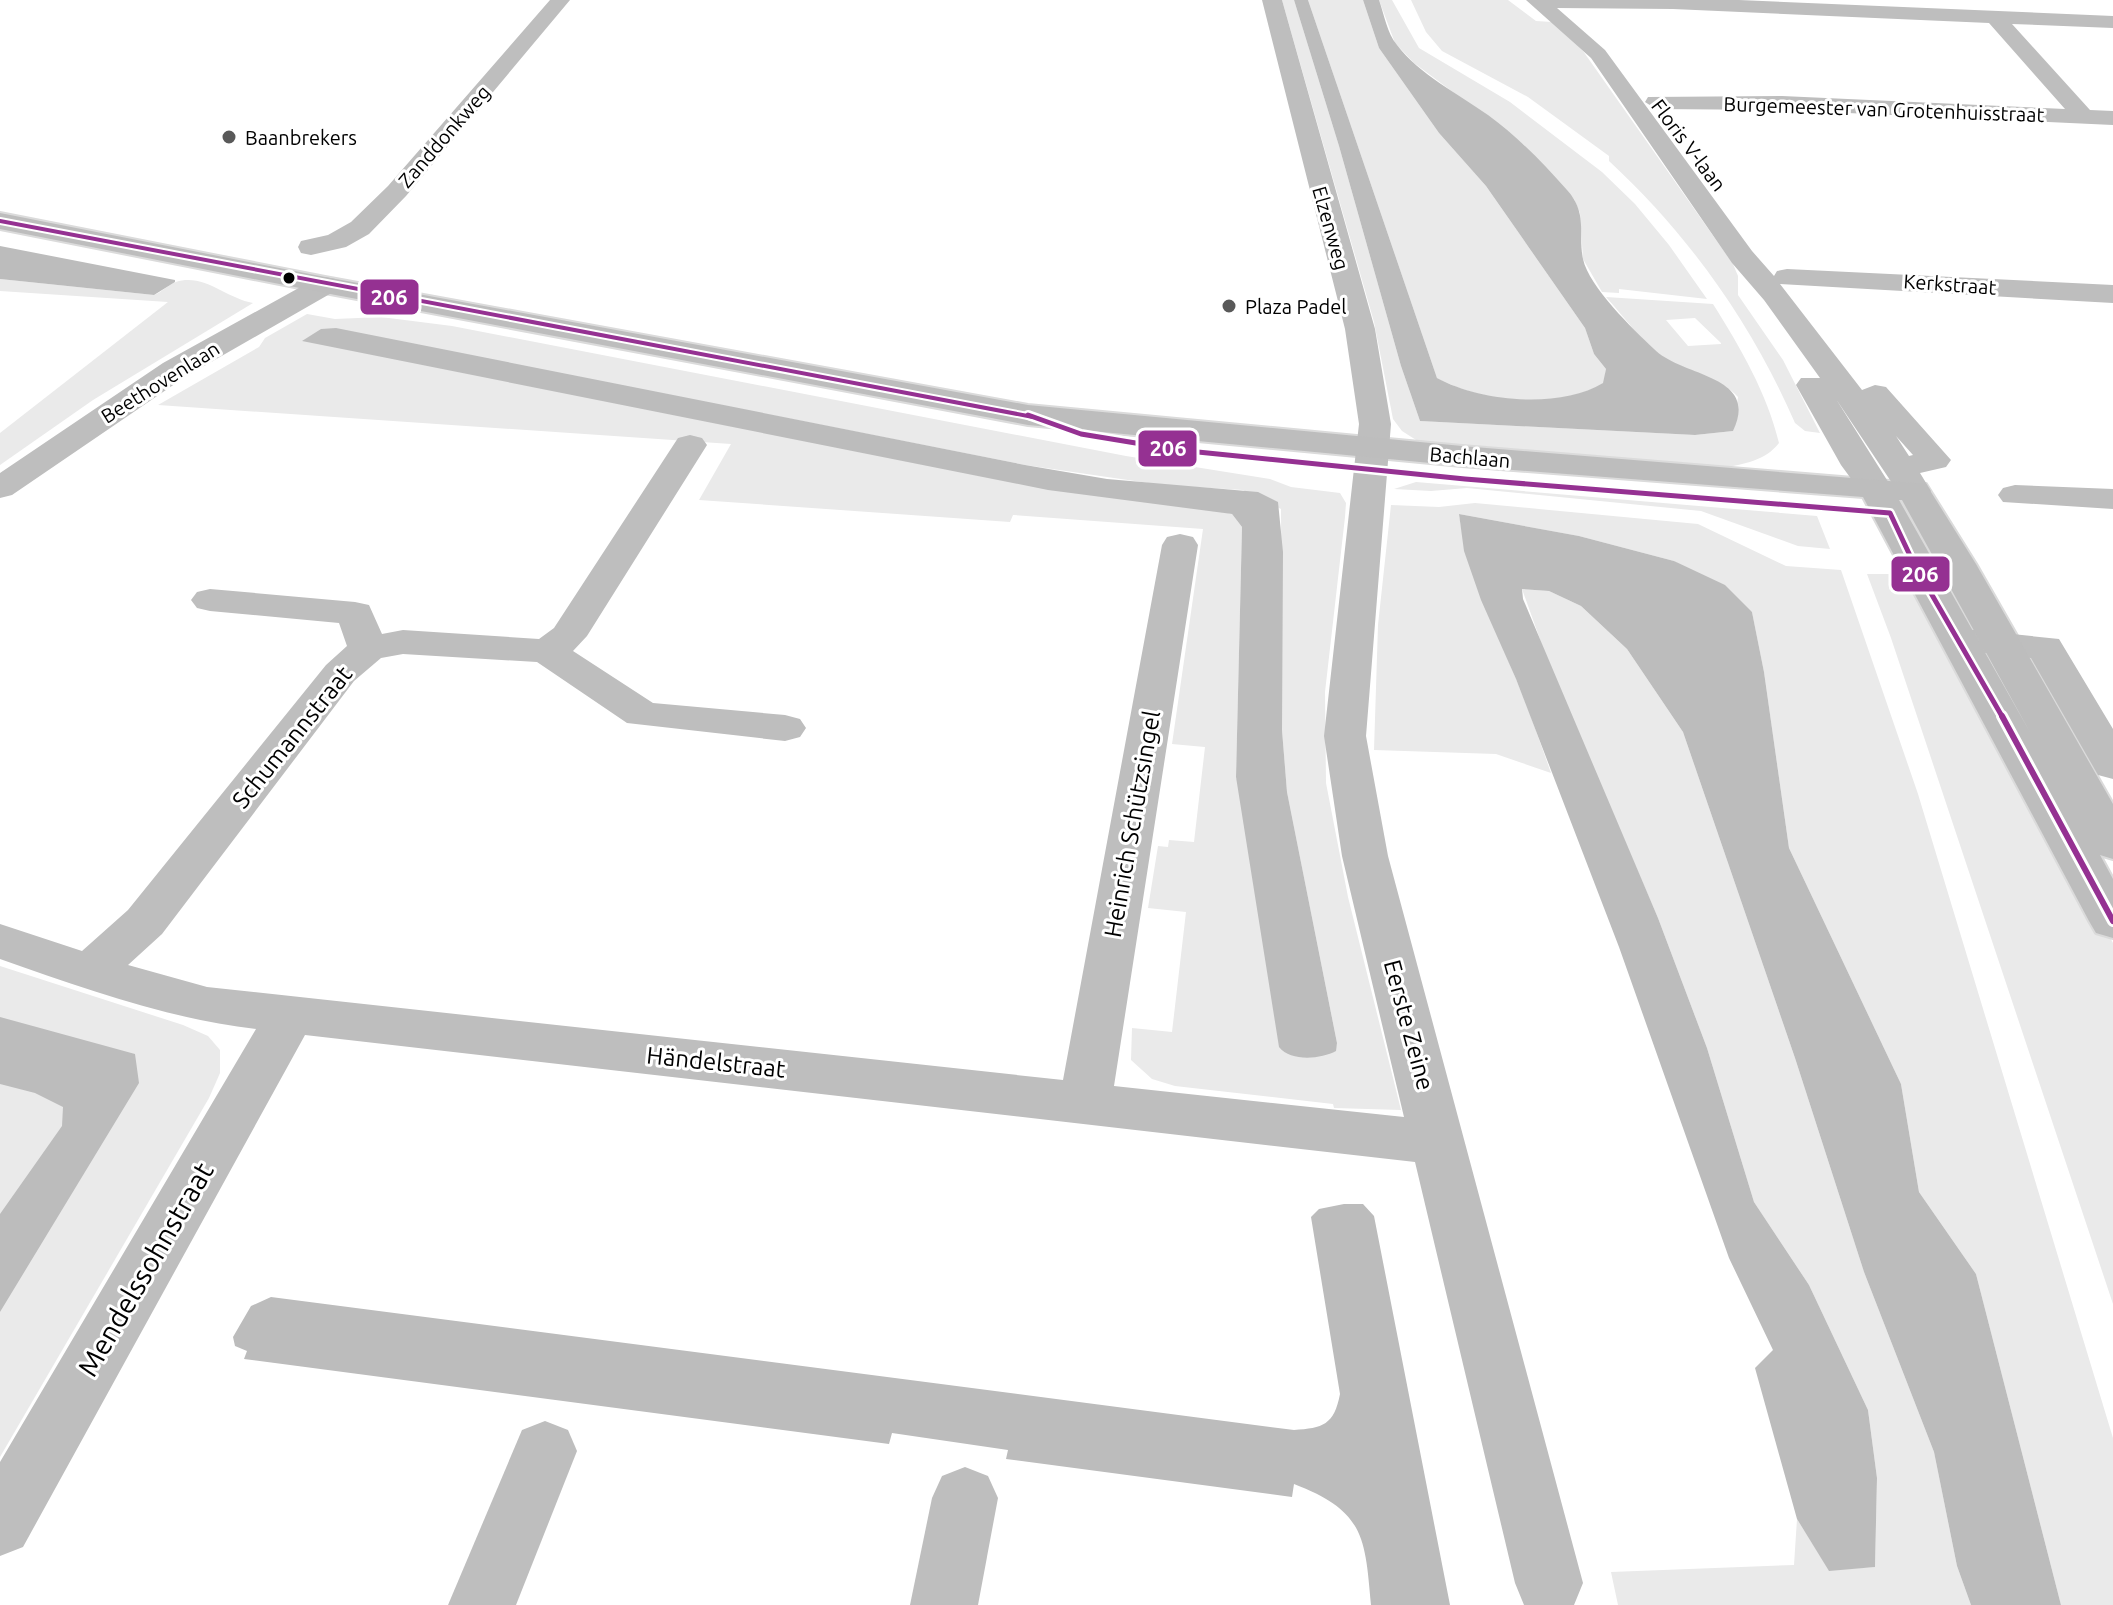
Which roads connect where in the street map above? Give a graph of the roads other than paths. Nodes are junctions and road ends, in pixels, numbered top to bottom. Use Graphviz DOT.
graph roads {
  1 [pos="560,0"];
  2 [pos="1272,0"];
  3 [pos="1644,0"];
  4 [pos="1538,1"];
  5 [pos="1562,1"];
  6 [pos="1673,3"];
  7 [pos="1949,8"];
  8 [pos="1995,17"];
  9 [pos="2113,22"];
  10 [pos="1576,27"];
  11 [pos="1656,102"];
  12 [pos="2084,117"];
  13 [pos="2113,118"];
  14 [pos="1730,200"];
  15 [pos="0,221"];
  16 [pos="311,247"];
  17 [pos="1767,263"];
  18 [pos="325,285"];
  19 [pos="2113,294"];
  20 [pos="690,445"];
  21 [pos="1371,458"];
  22 [pos="0,488"];
  23 [pos="1901,495"];
  24 [pos="2015,495"];
  25 [pos="2113,499"];
  26 [pos="1180,545"];
  27 [pos="210,600"];
  28 [pos="1961,641"];
  29 [pos="2002,644"];
  30 [pos="368,649"];
  31 [pos="547,651"];
  32 [pos="785,728"];
  33 [pos="2113,766"];
  34 [pos="2113,844"];
  35 [pos="2113,921"];
  36 [pos="0,941"];
  37 [pos="90,972"];
  38 [pos="291,1014"];
  39 [pos="1085,1103"];
  40 [pos="1440,1143"];
  41 [pos="545,1451"];
  42 [pos="965,1498"];
  43 [pos="0,1524"];
  44 [pos="1549,1583"];
  45 [pos="482,1605"];
  46 [pos="944,1605"];
  1 -- 16 [label="street, Zanddonkweg"];
  2 -- 21 [label="street, Elzenweg"];
  3 -- 6 [label="street"];
  4 -- 5 [label="street"];
  4 -- 10 [label="street, Floris V-laan"];
  5 -- 6 [label="street"];
  5 -- 10 [label="street, Floris V-laan"];
  6 -- 7 [label="street"];
  7 -- 8 [label="street"];
  8 -- 9 [label="street"];
  8 -- 12 [label="street"];
  10 -- 11 [label="street, Floris V-laan"];
  10 -- 17 [label="street, Floris V-laan"];
  11 -- 12 [label="street, Burgemeester van Grotenhuisstraat"];
  11 -- 14 [label="street, Floris V-laan"];
  12 -- 13 [label="street, Burgemeester van Grotenhuisstraat"];
  15 -- 18 [label="main road, Bachlaan"];
  17 -- 19 [label="street, Kerkstraat"];
  17 -- 23 [label="street"];
  17 -- 23 [label="street"];
  18 -- 21 [label="main road, Bachlaan"];
  18 -- 22 [label="street, Beethovenlaan"];
  20 -- 31 [label="street"];
  21 -- 23 [label="main road, Bachlaan"];
  21 -- 40 [label="street, Eerste Zeine"];
  23 -- 28 [label="main road"];
  23 -- 29 [label="main road"];
  24 -- 25 [label="street"];
  26 -- 39 [label="street, Heinrich Schützsingel"];
  27 -- 30 [label="street"];
  28 -- 29 [label="street"];
  28 -- 35 [label="main road"];
  29 -- 33 [label="street"];
  29 -- 34 [label="main road"];
  30 -- 31 [label="street, Schumannstraat"];
  30 -- 37 [label="street, Schumannstraat"];
  31 -- 32 [label="street"];
  36 -- 37 [label="street, Händelstraat"];
  37 -- 38 [label="street, Händelstraat"];
  38 -- 39 [label="street, Händelstraat"];
  38 -- 43 [label="street, Mendelssohnstraat"];
  39 -- 40 [label="street, Händelstraat"];
  40 -- 44 [label="street, Eerste Zeine"];
  41 -- 45 [label="street"];
  42 -- 46 [label="street"];
}
